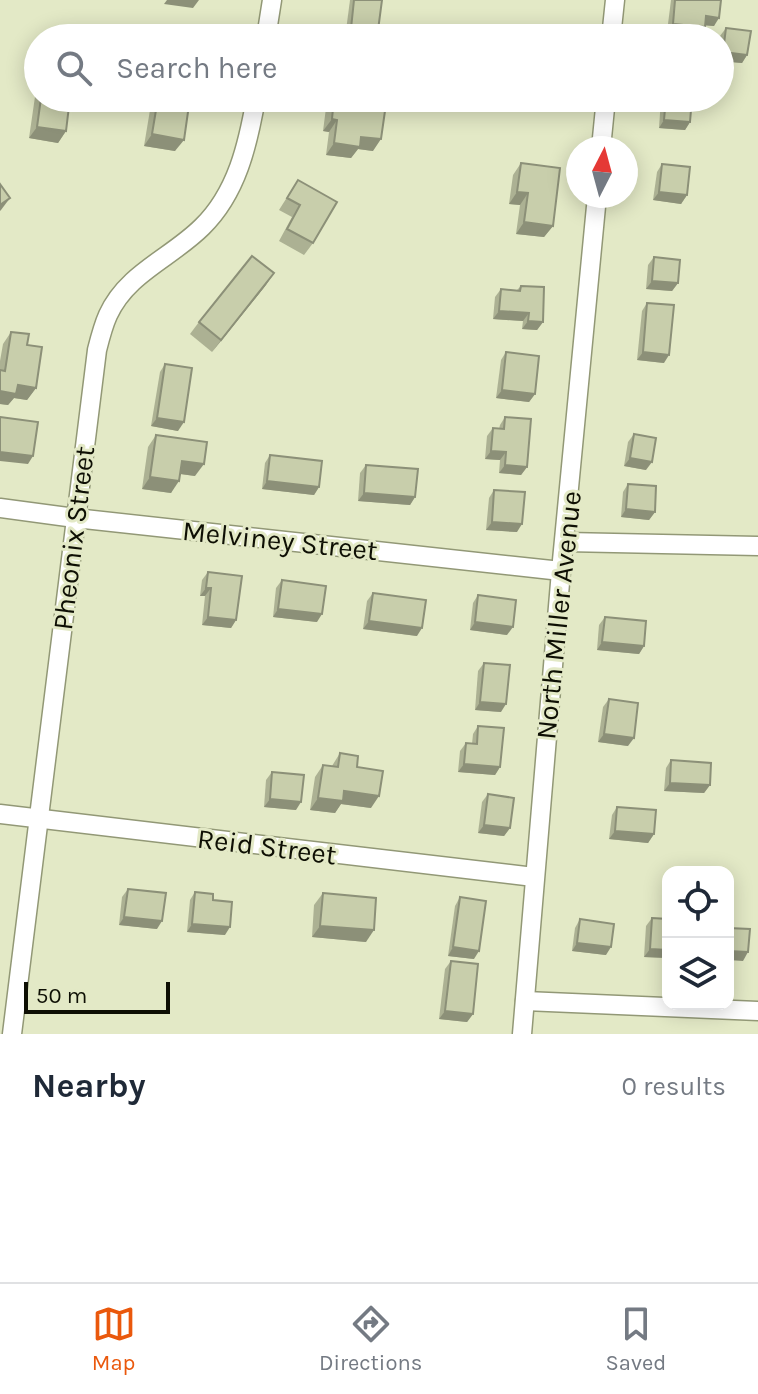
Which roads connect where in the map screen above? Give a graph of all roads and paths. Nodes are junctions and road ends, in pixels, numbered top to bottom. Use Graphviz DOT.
graph roads {
  1 [pos="272,0"];
  2 [pos="615,0"];
  3 [pos="268,24"];
  4 [pos="612,24"];
  5 [pos="254,112"];
  6 [pos="605,112"];
  7 [pos="602,136"];
  8 [pos="596,208"];
  9 [pos="0,508"];
  10 [pos="75,518"];
  11 [pos="566,542"];
  12 [pos="758,546"];
  13 [pos="561,571"];
  14 [pos="0,814"];
  15 [pos="38,819"];
  16 [pos="534,877"];
  17 [pos="525,1001"];
  18 [pos="758,1011"];
  19 [pos="12,1034"];
  20 [pos="522,1034"];
  1 -- 3 [label="street"];
  2 -- 4 [label="street"];
  5 -- 10 [label="street, Pheonix Street"];
  6 -- 7 [label="street"];
  8 -- 11 [label="street, North Miller Avenue"];
  9 -- 10 [label="street, Melviney Street"];
  10 -- 13 [label="street, Melviney Street"];
  10 -- 15 [label="street, Pheonix Street"];
  11 -- 12 [label="street"];
  11 -- 13 [label="street, North Miller Avenue"];
  13 -- 16 [label="street, North Miller Avenue"];
  14 -- 15 [label="street, Reid Street"];
  15 -- 16 [label="street, Reid Street"];
  15 -- 19 [label="street, Pheonix Street"];
  16 -- 17 [label="street, North Miller Avenue"];
  17 -- 18 [label="street"];
  17 -- 20 [label="street, North Miller Avenue"];
}
